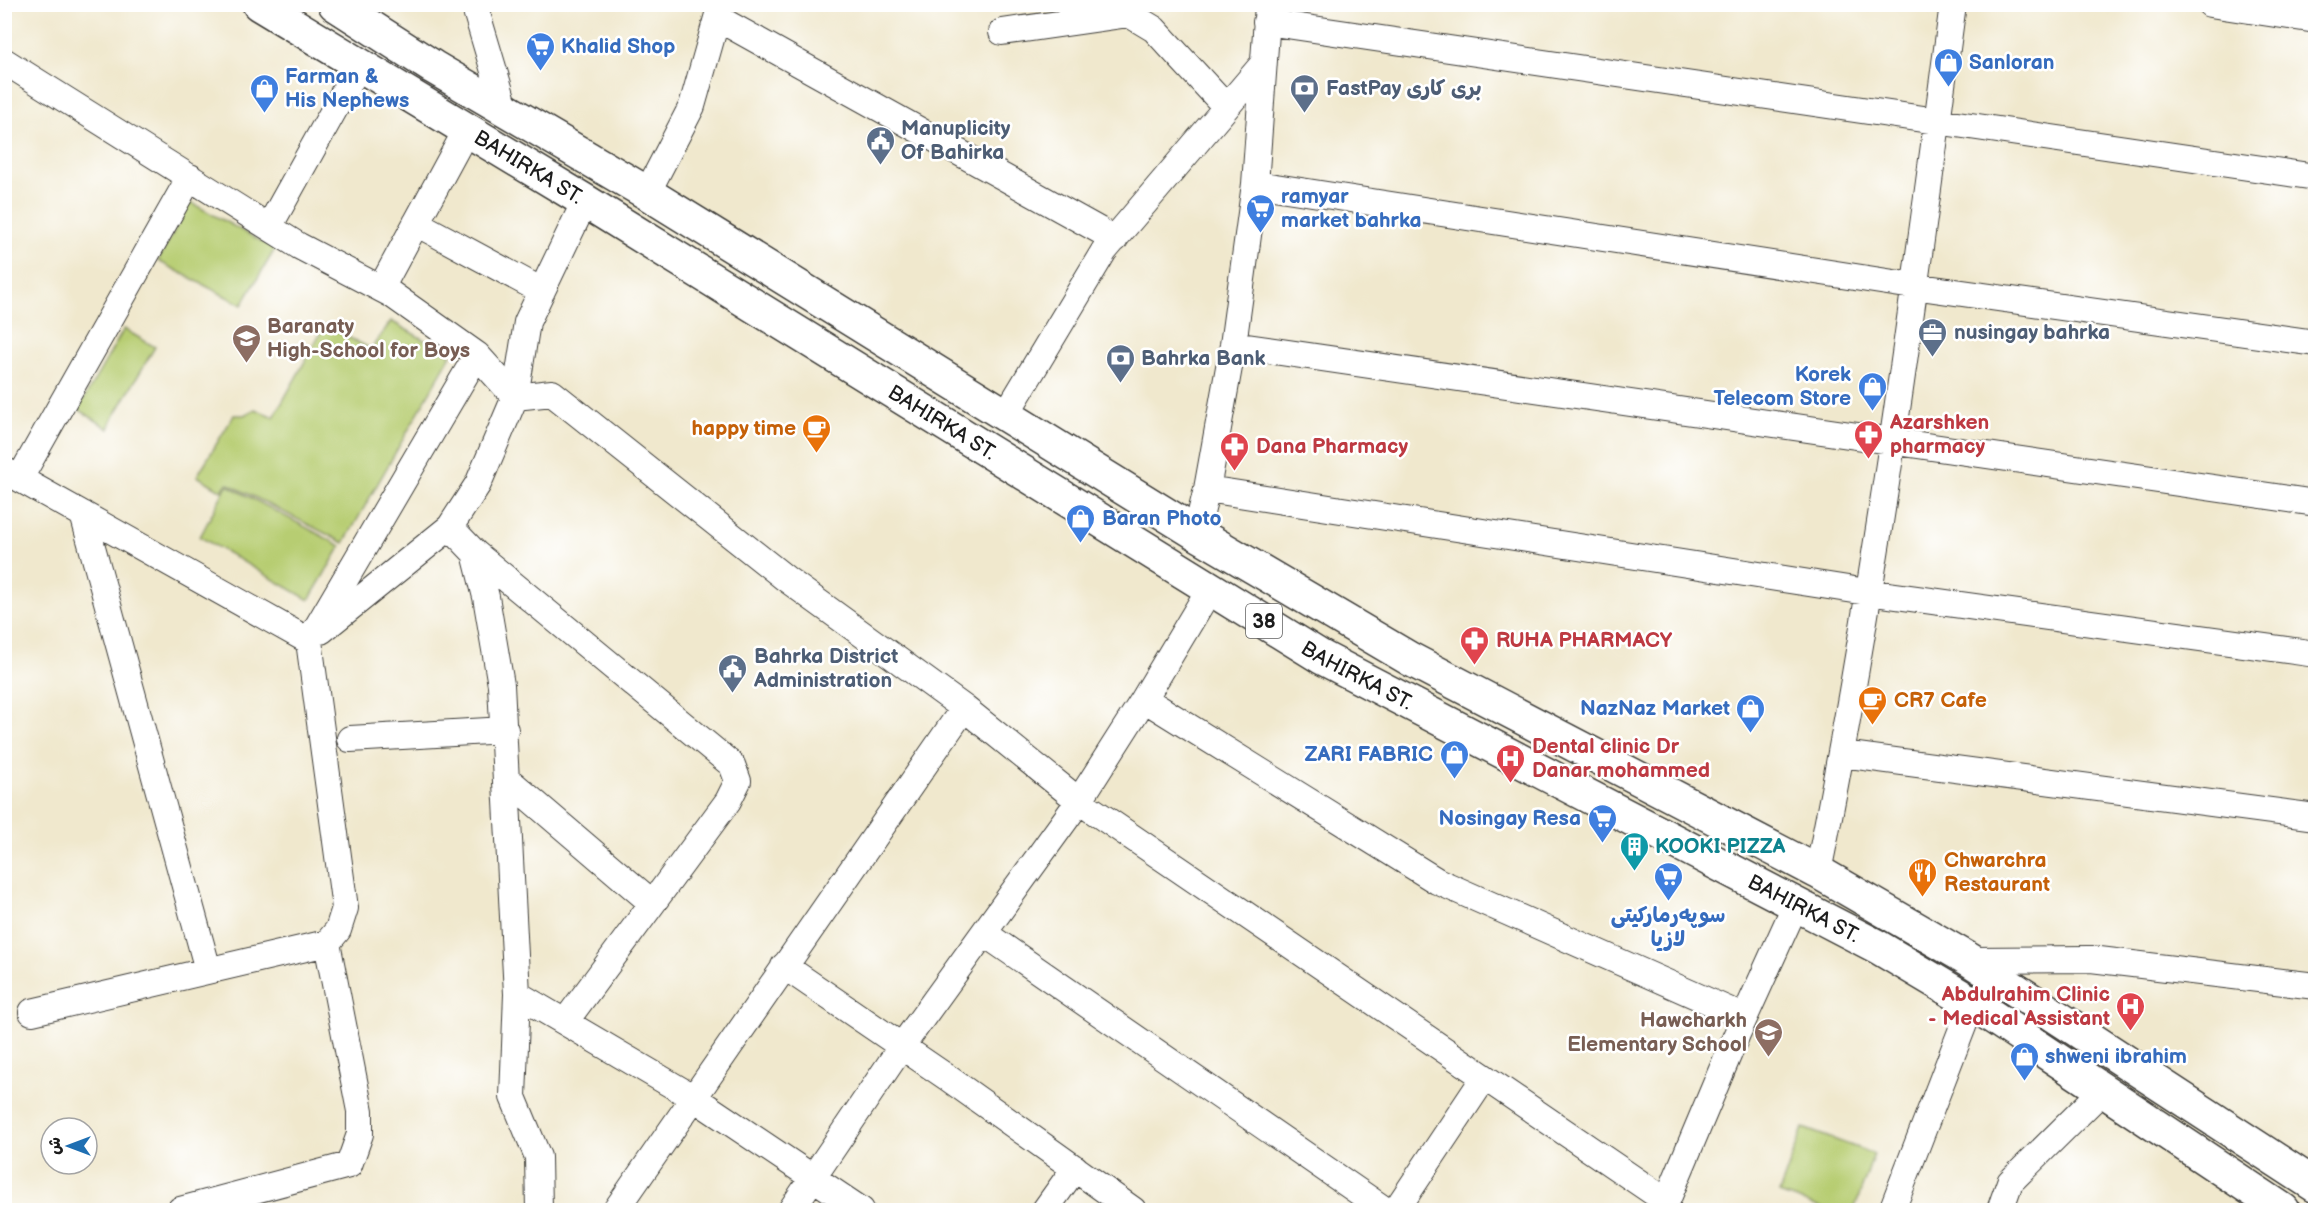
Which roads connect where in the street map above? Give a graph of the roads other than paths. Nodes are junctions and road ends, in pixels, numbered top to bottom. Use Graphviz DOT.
graph roads {
  1 [pos="259,4"];
  2 [pos="335,4"];
  3 [pos="474,4"];
  4 [pos="1953,4"];
  5 [pos="2210,4"];
  6 [pos="720,12"];
  7 [pos="1267,13"];
  8 [pos="2316,20"];
  9 [pos="1002,32"];
  10 [pos="4,62"];
  11 [pos="1263,64"];
  12 [pos="359,65"];
  13 [pos="433,67"];
  14 [pos="415,100"];
  15 [pos="1226,107"];
  16 [pos="506,108"];
  17 [pos="1937,122"];
  18 [pos="467,129"];
  19 [pos="190,177"];
  20 [pos="2316,177"];
  21 [pos="1255,184"];
  22 [pos="647,192"];
  23 [pos="585,201"];
  24 [pos="416,223"];
  25 [pos="269,227"];
  26 [pos="1115,238"];
  27 [pos="1914,286"];
  28 [pos="381,288"];
  29 [pos="542,291"];
  30 [pos="2316,343"];
  31 [pos="1233,345"];
  32 [pos="477,355"];
  33 [pos="515,397"];
  34 [pos="1005,416"];
  35 [pos="1891,440"];
  36 [pos="12,474"];
  37 [pos="1208,489"];
  38 [pos="2316,503"];
  39 [pos="83,514"];
  40 [pos="450,527"];
  41 [pos="1196,533"];
  42 [pos="475,553"];
  43 [pos="1211,587"];
  44 [pos="1867,592"];
  45 [pos="1343,619"];
  46 [pos="309,640"];
  47 [pos="2316,654"];
  48 [pos="1321,657"];
  49 [pos="1410,659"];
  50 [pos="1392,695"];
  51 [pos="1144,699"];
  52 [pos="964,708"];
  53 [pos="505,730"];
  54 [pos="350,739"];
  55 [pos="1842,754"];
  56 [pos="507,779"];
  57 [pos="1079,801"];
  58 [pos="2316,817"];
  59 [pos="1818,872"];
  60 [pos="651,902"];
  61 [pos="1796,904"];
  62 [pos="985,934"];
  63 [pos="327,943"];
  64 [pos="1970,960"];
  65 [pos="784,966"];
  66 [pos="208,970"];
  67 [pos="2316,986"];
  68 [pos="517,994"];
  69 [pos="1972,1003"];
  70 [pos="32,1012"];
  71 [pos="1744,1017"];
  72 [pos="565,1022"];
  73 [pos="902,1047"];
  74 [pos="1484,1078"];
  75 [pos="2103,1090"];
  76 [pos="694,1098"];
  77 [pos="2187,1102"];
  78 [pos="2168,1134"];
  79 [pos="1075,1168"];
  80 [pos="813,1178"];
  81 [pos="2313,1178"];
  82 [pos="1664,1206"];
  83 [pos="180,1210"];
  84 [pos="539,1210"];
  85 [pos="616,1210"];
  86 [pos="792,1210"];
  87 [pos="861,1210"];
  88 [pos="1045,1210"];
  89 [pos="1133,1210"];
  90 [pos="1385,1210"];
  91 [pos="1396,1210"];
  92 [pos="1892,1210"];
  93 [pos="2000,1210"];
  94 [pos="2283,1210"];
  1 -- 12 [label="main road, BAHIRKA ST. / 38"];
  2 -- 13 [label="main road, BAHIRKA ST. / 38"];
  3 -- 16 [label="street"];
  4 -- 17 [label="street"];
  5 -- 8 [label="street"];
  6 -- 22 [label="street"];
  6 -- 26 [label="street"];
  7 -- 11 [label="street"];
  7 -- 17 [label="street"];
  9 -- 15 [label="street"];
  10 -- 19 [label="street"];
  11 -- 15 [label="street"];
  11 -- 21 [label="street"];
  12 -- 14 [label="main road, BAHIRKA ST. / 38"];
  12 -- 25 [label="street"];
  13 -- 14 [label="main road"];
  13 -- 16 [label="main road, BAHIRKA ST. / 38"];
  14 -- 18 [label="main road, BAHIRKA ST. / 38"];
  15 -- 26 [label="street"];
  16 -- 22 [label="main road, BAHIRKA ST. / 38"];
  17 -- 20 [label="street"];
  17 -- 27 [label="street"];
  18 -- 23 [label="main road, BAHIRKA ST. / 38"];
  18 -- 24 [label="street"];
  19 -- 25 [label="street"];
  19 -- 36 [label="street"];
  21 -- 27 [label="street"];
  21 -- 31 [label="street"];
  22 -- 34 [label="main road, BAHIRKA ST. / 38"];
  23 -- 29 [label="street"];
  23 -- 43 [label="main road, BAHIRKA ST. / 38"];
  24 -- 28 [label="street"];
  24 -- 29 [label="street"];
  25 -- 28 [label="street"];
  26 -- 34 [label="street"];
  27 -- 30 [label="street"];
  27 -- 35 [label="street"];
  28 -- 32 [label="street"];
  29 -- 33 [label="street"];
  31 -- 35 [label="street"];
  31 -- 37 [label="street"];
  32 -- 33 [label="street"];
  32 -- 46 [label="street"];
  33 -- 40 [label="street"];
  33 -- 52 [label="street"];
  34 -- 41 [label="main road, BAHIRKA ST. / 38"];
  35 -- 38 [label="street"];
  35 -- 44 [label="street"];
  36 -- 39 [label="street"];
  37 -- 41 [label="street"];
  37 -- 44 [label="street"];
  39 -- 46 [label="street"];
  39 -- 66 [label="street"];
  40 -- 42 [label="street"];
  40 -- 46 [label="street"];
  41 -- 45 [label="main road, BAHIRKA ST. / 38"];
  42 -- 53 [label="street"];
  42 -- 60 [label="street"];
  43 -- 48 [label="main road, BAHIRKA ST. / 38"];
  43 -- 51 [label="street"];
  44 -- 47 [label="street"];
  44 -- 55 [label="street"];
  45 -- 48 [label="main road"];
  45 -- 49 [label="main road, BAHIRKA ST. / 38"];
  46 -- 63 [label="street"];
  48 -- 50 [label="main road, BAHIRKA ST. / 38"];
  49 -- 50 [label="main road"];
  49 -- 59 [label="main road, BAHIRKA ST. / 38"];
  50 -- 61 [label="main road, BAHIRKA ST. / 38"];
  51 -- 57 [label="street"];
  51 -- 71 [label="street"];
  52 -- 57 [label="street"];
  52 -- 65 [label="street"];
  53 -- 54 [label="street"];
  53 -- 56 [label="street"];
  55 -- 58 [label="street"];
  55 -- 59 [label="street"];
  56 -- 60 [label="street"];
  56 -- 68 [label="street"];
  57 -- 62 [label="street"];
  57 -- 74 [label="street"];
  59 -- 64 [label="main road, BAHIRKA ST. / 38"];
  60 -- 72 [label="street"];
  61 -- 69 [label="main road, BAHIRKA ST. / 38"];
  61 -- 71 [label="street"];
  62 -- 73 [label="street"];
  62 -- 90 [label="street"];
  63 -- 66 [label="street"];
  63 -- 83 [label="street"];
  64 -- 67 [label="street"];
  64 -- 77 [label="main road, BAHIRKA ST. / 38"];
  65 -- 73 [label="street"];
  65 -- 76 [label="street"];
  66 -- 70 [label="street"];
  68 -- 72 [label="street"];
  68 -- 84 [label="street"];
  69 -- 75 [label="main road, BAHIRKA ST. / 38"];
  69 -- 92 [label="street"];
  71 -- 82 [label="street"];
  72 -- 76 [label="street"];
  73 -- 79 [label="street"];
  73 -- 80 [label="street"];
  74 -- 82 [label="street"];
  74 -- 91 [label="street"];
  75 -- 78 [label="main road, BAHIRKA ST. / 38"];
  75 -- 93 [label="street"];
  76 -- 80 [label="street"];
  76 -- 85 [label="street"];
  77 -- 78 [label="main road"];
  77 -- 81 [label="main road, BAHIRKA ST. / 38"];
  78 -- 94 [label="main road, BAHIRKA ST. / 38"];
  79 -- 88 [label="street"];
  79 -- 89 [label="street"];
  80 -- 86 [label="street"];
  80 -- 87 [label="street"];
}
